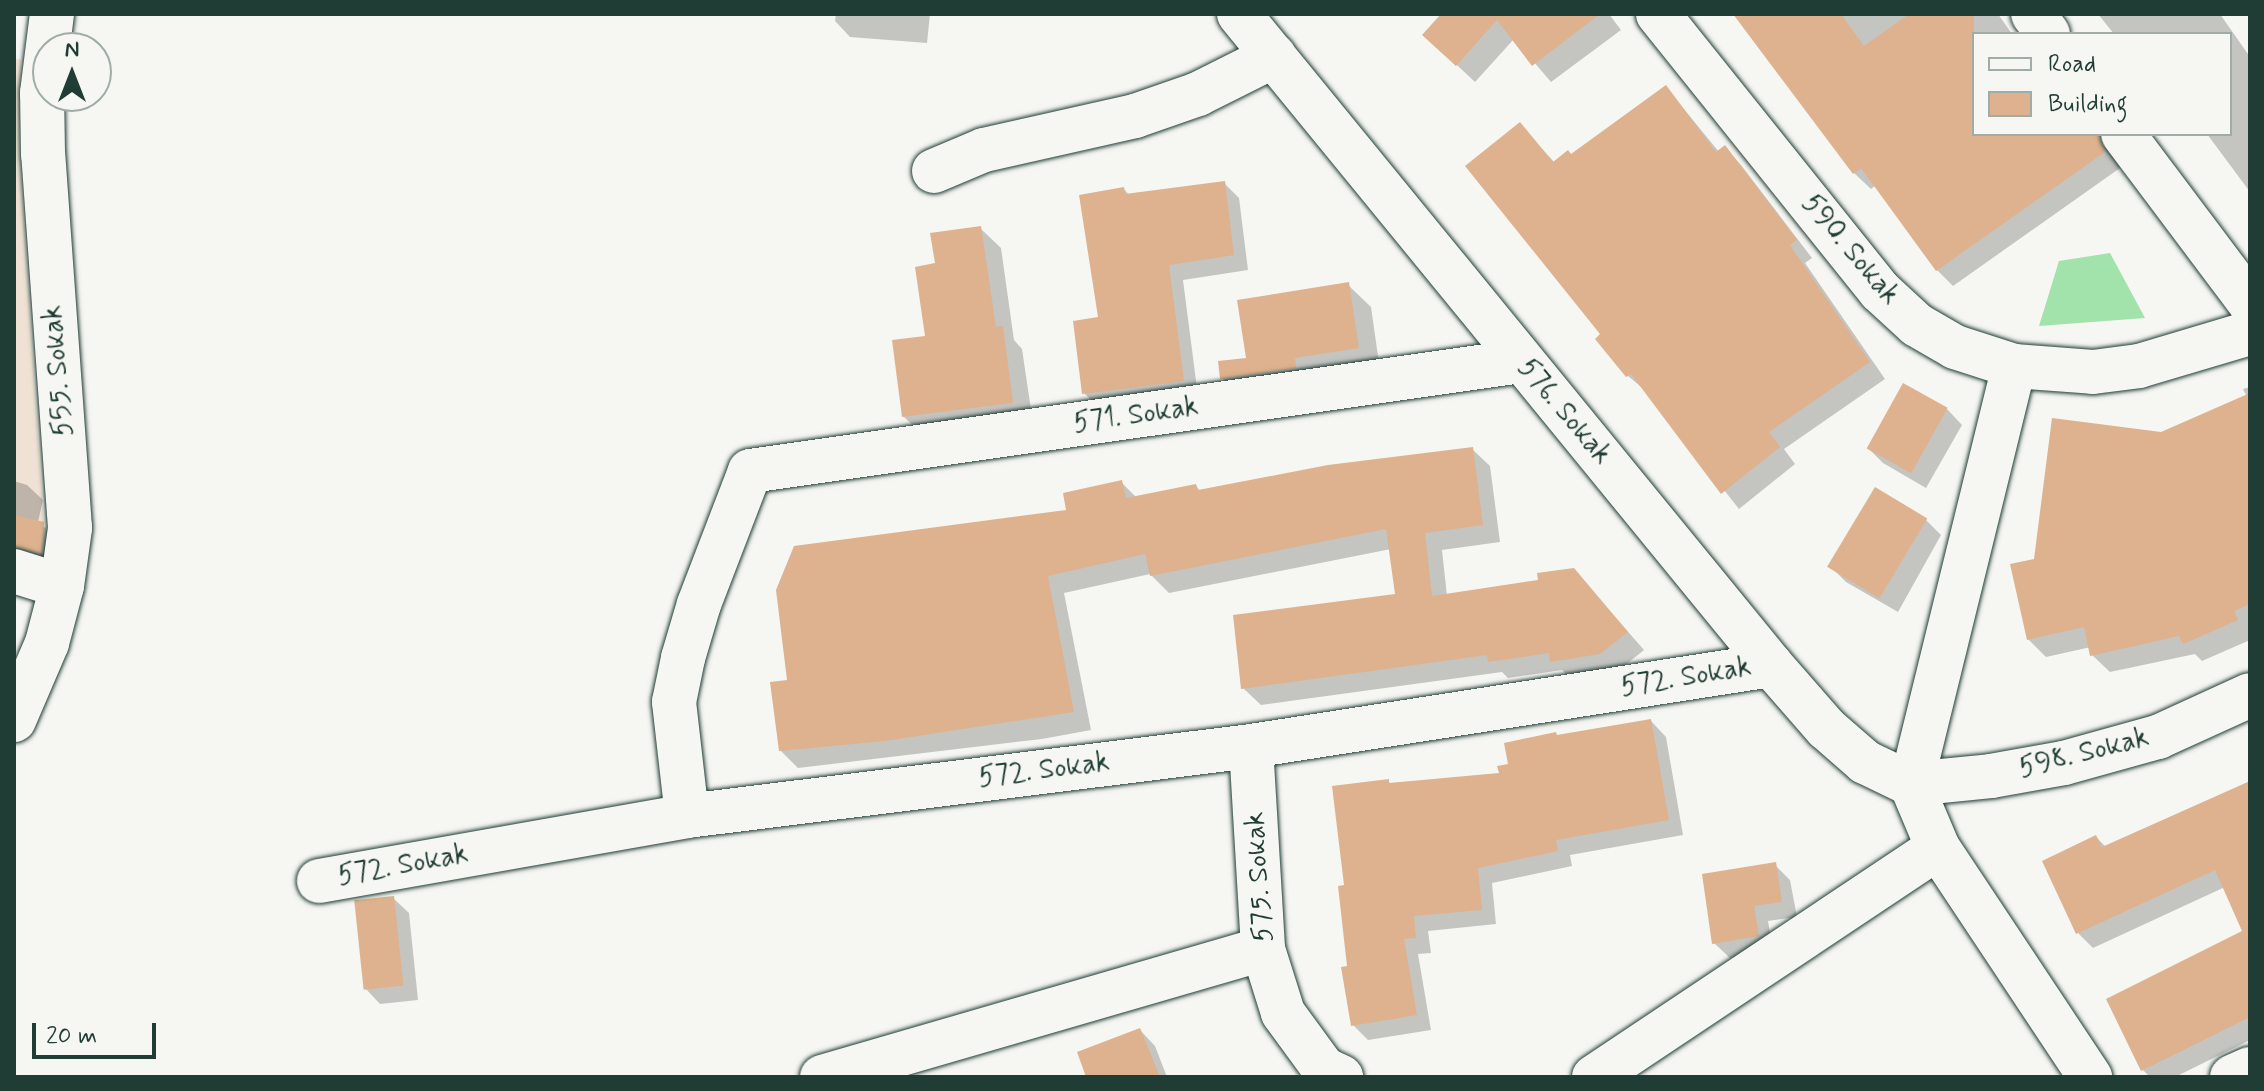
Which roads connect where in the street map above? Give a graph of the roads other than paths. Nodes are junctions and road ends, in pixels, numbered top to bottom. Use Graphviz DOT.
graph roads {
  1 [pos="1239,14"];
  2 [pos="1658,14"];
  3 [pos="2033,14"];
  4 [pos="38,24"];
  5 [pos="2046,32"];
  6 [pos="1274,56"];
  7 [pos="2125,136"];
  8 [pos="934,171"];
  9 [pos="2250,303"];
  10 [pos="2250,333"];
  11 [pos="1521,361"];
  12 [pos="2014,366"];
  13 [pos="14,571"];
  14 [pos="62,586"];
  15 [pos="1771,665"];
  16 [pos="2250,695"];
  17 [pos="14,720"];
  18 [pos="1251,746"];
  19 [pos="1911,784"];
  20 [pos="687,816"];
  21 [pos="1938,848"];
  22 [pos="319,881"];
  23 [pos="1263,949"];
  24 [pos="2250,1069"];
  25 [pos="822,1077"];
  26 [pos="1341,1077"];
  27 [pos="1594,1077"];
  28 [pos="2090,1077"];
  29 [pos="2232,1077"];
  1 -- 6 [label="street, 576. Sokak"];
  2 -- 12 [label="street, 590. Sokak"];
  3 -- 5 [label="street"];
  4 -- 14 [label="street, 555. Sokak"];
  6 -- 8 [label="street"];
  6 -- 11 [label="street, 576. Sokak"];
  7 -- 9 [label="street"];
  10 -- 12 [label="street, 590. Sokak"];
  11 -- 15 [label="street, 576. Sokak"];
  11 -- 20 [label="street, 571. Sokak"];
  12 -- 19 [label="street"];
  13 -- 14 [label="street"];
  14 -- 17 [label="street, 555. Sokak"];
  15 -- 18 [label="street, 572. Sokak"];
  15 -- 19 [label="street, 576. Sokak"];
  16 -- 19 [label="street, 598. Sokak"];
  18 -- 20 [label="street, 572. Sokak"];
  18 -- 23 [label="street, 575. Sokak"];
  19 -- 21 [label="street"];
  20 -- 22 [label="street, 572. Sokak"];
  21 -- 27 [label="street"];
  21 -- 28 [label="street"];
  23 -- 25 [label="street"];
  23 -- 26 [label="street, 575. Sokak"];
  24 -- 29 [label="street"];
}
